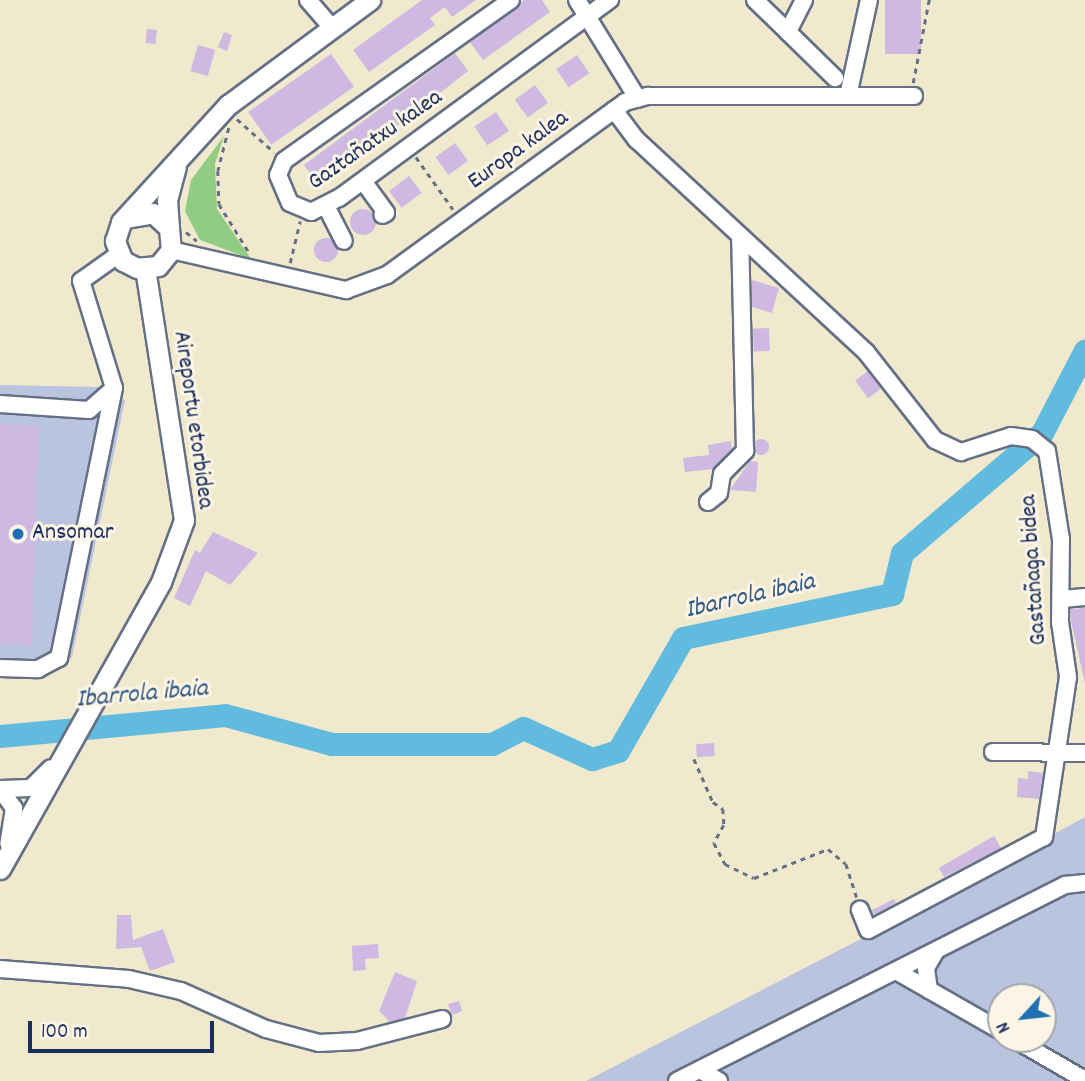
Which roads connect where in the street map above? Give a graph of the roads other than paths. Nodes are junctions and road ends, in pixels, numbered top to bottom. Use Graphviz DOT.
graph roads {
  1 [pos="308,0"];
  2 [pos="370,0"];
  3 [pos="511,0"];
  4 [pos="577,0"];
  5 [pos="610,0"];
  6 [pos="755,0"];
  7 [pos="804,0"];
  8 [pos="869,0"];
  9 [pos="588,15"];
  10 [pos="332,28"];
  11 [pos="788,32"];
  12 [pos="835,78"];
  13 [pos="848,96"];
  14 [pos="913,96"];
  15 [pos="638,99"];
  16 [pos="614,110"];
  17 [pos="180,156"];
  18 [pos="366,178"];
  19 [pos="396,204"];
  20 [pos="326,206"];
  21 [pos="382,215"];
  22 [pos="126,218"];
  23 [pos="176,228"];
  24 [pos="740,237"];
  25 [pos="344,241"];
  26 [pos="171,250"];
  27 [pos="118,254"];
  28 [pos="145,269"];
  29 [pos="114,388"];
  30 [pos="0,404"];
  31 [pos="708,502"];
  32 [pos="1085,597"];
  33 [pos="1062,599"];
  34 [pos="0,668"];
  35 [pos="75,736"];
  36 [pos="993,752"];
  37 [pos="1085,753"];
  38 [pos="1056,757"];
  39 [pos="0,789"];
  40 [pos="1,866"];
  41 [pos="1085,883"];
  42 [pos="860,910"];
  43 [pos="936,951"];
  44 [pos="0,969"];
  45 [pos="896,971"];
  46 [pos="929,989"];
  47 [pos="442,1019"];
  48 [pos="987,1023"];
  49 [pos="1038,1053"];
  50 [pos="700,1070"];
  51 [pos="1085,1080"];
  52 [pos="677,1081"];
  53 [pos="719,1081"];
  1 -- 10 [label="street"];
  2 -- 10 [label="main road"];
  3 -- 20 [label="street, Gaztañatxu kalea"];
  4 -- 9 [label="street"];
  5 -- 9 [label="street, Gaztañatxu kalea"];
  6 -- 11 [label="street"];
  7 -- 11 [label="street"];
  8 -- 13 [label="street"];
  9 -- 15 [label="street"];
  9 -- 18 [label="street, Gaztañatxu kalea"];
  10 -- 17 [label="main road"];
  11 -- 12 [label="street"];
  13 -- 14 [label="street, Europa kalea"];
  13 -- 15 [label="street, Europa kalea"];
  15 -- 16 [label="street, Europa kalea"];
  16 -- 24 [label="street, Gastañaga bidea"];
  16 -- 26 [label="street, Europa kalea"];
  17 -- 22 [label="main road"];
  17 -- 23 [label="main road"];
  18 -- 19 [label="street"];
  18 -- 20 [label="street, Gaztañatxu kalea"];
  18 -- 21 [label="street"];
  20 -- 25 [label="street"];
  22 -- 23 [label="main road"];
  22 -- 27 [label="main road"];
  23 -- 26 [label="main road"];
  24 -- 31 [label="street"];
  24 -- 33 [label="street, Gastañaga bidea"];
  26 -- 28 [label="main road"];
  27 -- 28 [label="main road"];
  27 -- 29 [label="street"];
  28 -- 35 [label="main road, Aireportu etorbidea"];
  29 -- 30 [label="street"];
  29 -- 34 [label="street"];
  32 -- 33 [label="street"];
  33 -- 38 [label="street, Gastañaga bidea"];
  35 -- 39 [label="street"];
  35 -- 40 [label="main road, Aireportu etorbidea"];
  36 -- 38 [label="street"];
  37 -- 38 [label="street"];
  38 -- 42 [label="street, Gastañaga bidea"];
  39 -- 40 [label="street"];
  41 -- 43 [label="street"];
  43 -- 45 [label="street"];
  43 -- 46 [label="street"];
  44 -- 47 [label="street"];
  45 -- 46 [label="street"];
  45 -- 50 [label="street"];
  46 -- 48 [label="street"];
  49 -- 51 [label="street"];
  50 -- 52 [label="street"];
  50 -- 53 [label="street"];
}
